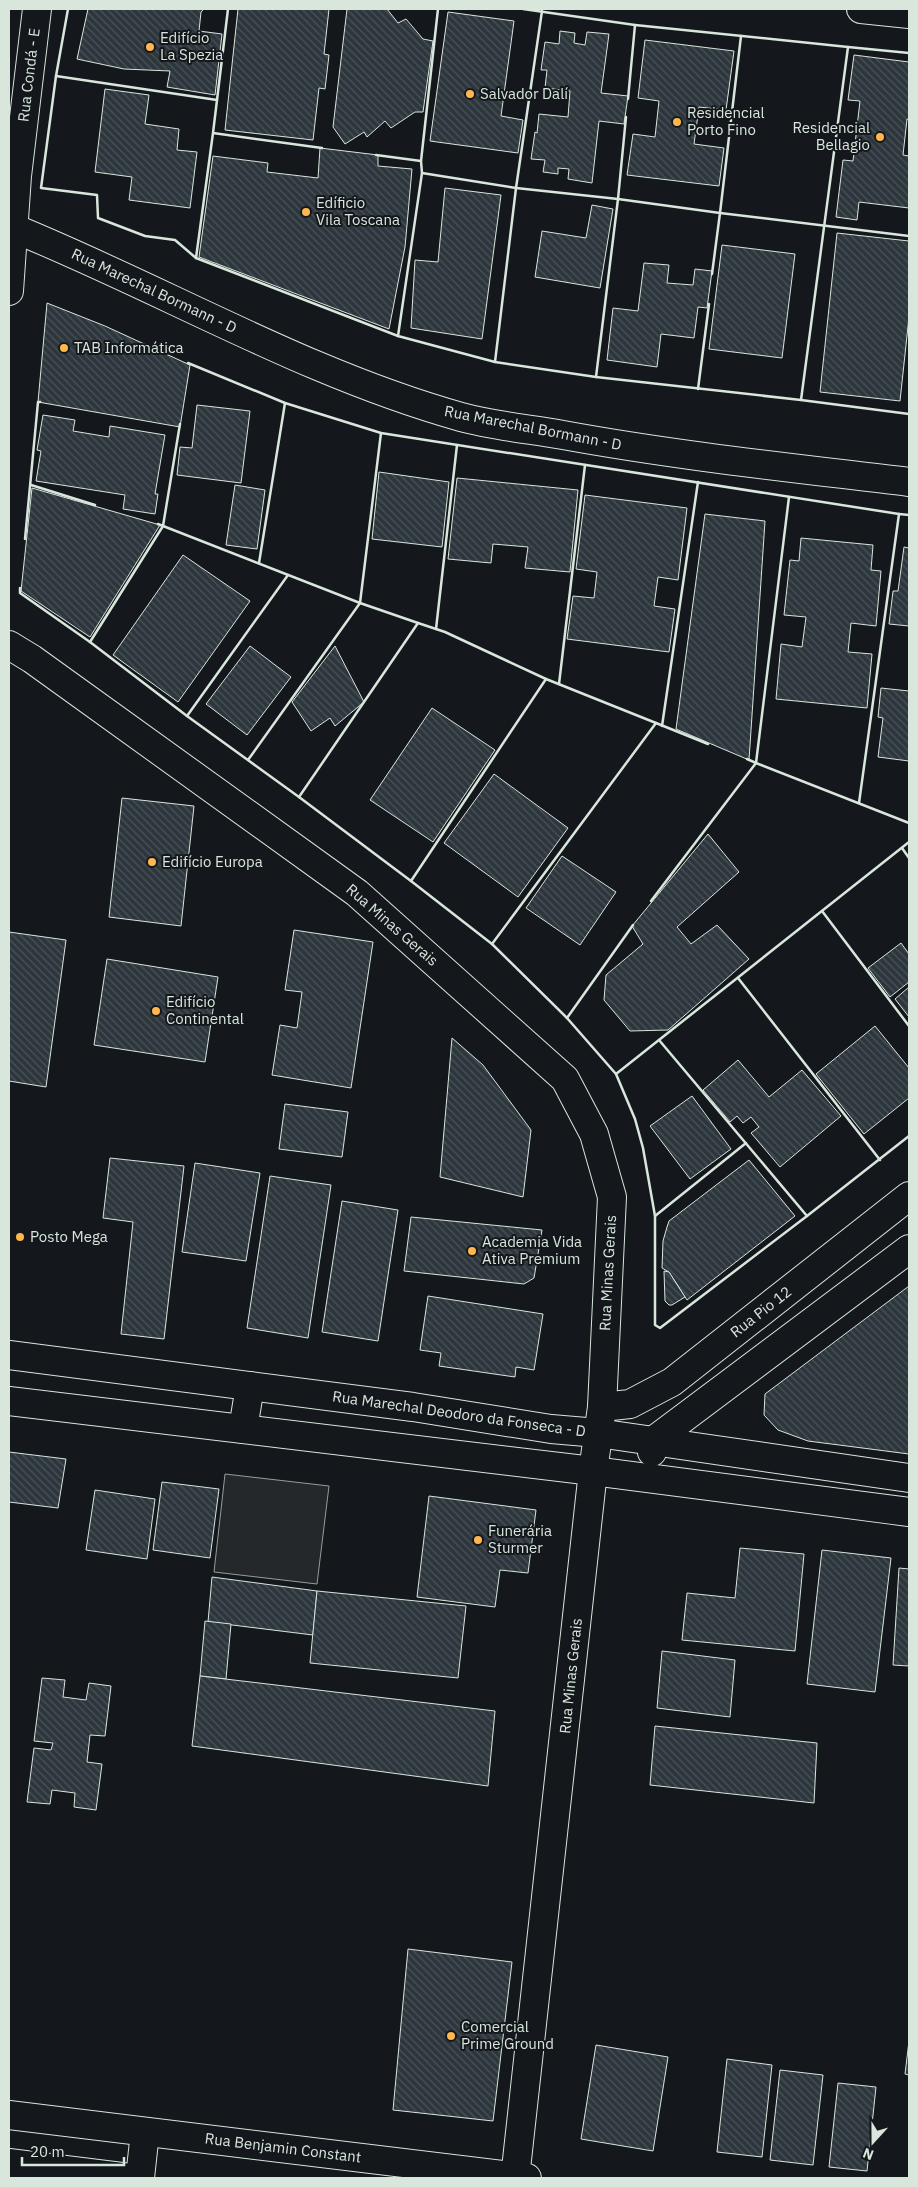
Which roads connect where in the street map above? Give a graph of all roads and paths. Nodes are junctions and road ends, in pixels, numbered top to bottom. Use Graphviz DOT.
graph roads {
  1 [pos="37,9"];
  2 [pos="861,9"];
  3 [pos="909,14"];
  4 [pos="13,228"];
  5 [pos="9,291"];
  6 [pos="909,482"];
  7 [pos="9,645"];
  8 [pos="909,1196"];
  9 [pos="909,1249"];
  10 [pos="9,1356"];
  11 [pos="250,1386"];
  12 [pos="9,1402"];
  13 [pos="600,1420"];
  14 [pos="244,1429"];
  15 [pos="653,1441"];
  16 [pos="593,1471"];
  17 [pos="909,1478"];
  18 [pos="648,1479"];
  19 [pos="909,1512"];
  20 [pos="9,2115"];
  21 [pos="145,2132"];
  22 [pos="9,2163"];
  23 [pos="130,2178"];
  24 [pos="140,2178"];
  25 [pos="519,2178"];
  1 -- 4 [label="street, Rua Condá - E"];
  2 -- 3 [label="street"];
  4 -- 5 [label="street, Rua Condá - E"];
  4 -- 6 [label="street, Rua Marechal Bormann - D"];
  7 -- 13 [label="street, Rua Minas Gerais"];
  8 -- 13 [label="street, Rua Pio 12"];
  9 -- 15 [label="street"];
  10 -- 11 [label="street, Rua Marechal Deodoro da Fonseca - D"];
  11 -- 13 [label="street, Rua Marechal Deodoro da Fonseca - D"];
  11 -- 14 [label="street"];
  12 -- 14 [label="street"];
  13 -- 15 [label="street, Rua Marechal Deodoro da Fonseca - D"];
  13 -- 16 [label="street, Rua Minas Gerais"];
  14 -- 16 [label="street"];
  15 -- 17 [label="street, Rua Marechal Deodoro da Fonseca - D"];
  15 -- 18 [label="street"];
  16 -- 18 [label="street"];
  16 -- 25 [label="street, Rua Minas Gerais"];
  18 -- 19 [label="street"];
  20 -- 21 [label="street, Rua Benjamin Constant"];
  21 -- 24 [label="street"];
  21 -- 25 [label="street, Rua Benjamin Constant"];
  22 -- 23 [label="street"];
}
